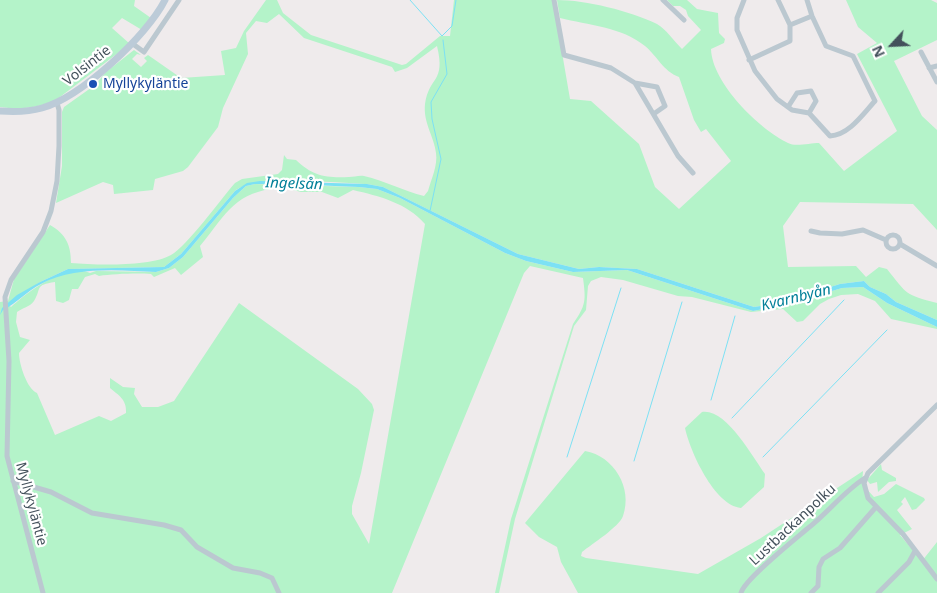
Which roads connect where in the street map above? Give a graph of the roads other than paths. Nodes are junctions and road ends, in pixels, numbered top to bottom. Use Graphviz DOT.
graph roads {
  1 [pos="165,0"];
  2 [pos="179,0"];
  3 [pos="554,0"];
  4 [pos="663,0"];
  5 [pos="744,0"];
  6 [pos="778,0"];
  7 [pos="808,0"];
  8 [pos="812,16"];
  9 [pos="684,20"];
  10 [pos="790,25"];
  11 [pos="133,44"];
  12 [pos="921,52"];
  13 [pos="749,60"];
  14 [pos="937,66"];
  15 [pos="929,68"];
  16 [pos="635,82"];
  17 [pos="937,82"];
  18 [pos="56,103"];
  19 [pos="788,107"];
  20 [pos="0,111"];
  21 [pos="655,113"];
  22 [pos="810,113"];
  23 [pos="693,173"];
  24 [pos="811,231"];
  25 [pos="886,240"];
  26 [pos="900,244"];
  27 [pos="937,266"];
  28 [pos="937,405"];
  29 [pos="865,478"];
  30 [pos="13,481"];
  31 [pos="876,507"];
  32 [pos="915,551"];
  33 [pos="937,579"];
  34 [pos="43,593"];
  35 [pos="279,593"];
  36 [pos="741,593"];
  37 [pos="811,593"];
  38 [pos="878,593"];
  1 -- 11 [label="street, Volsintie"];
  2 -- 11 [label="street"];
  3 -- 16 [label="street"];
  4 -- 9 [label="street"];
  5 -- 13 [label="street"];
  6 -- 10 [label="street"];
  7 -- 8 [label="street"];
  8 -- 10 [label="street"];
  8 -- 22 [label="street"];
  10 -- 13 [label="street"];
  11 -- 18 [label="street, Volsintie"];
  12 -- 15 [label="street"];
  13 -- 19 [label="street"];
  14 -- 15 [label="street"];
  15 -- 17 [label="street"];
  16 -- 21 [label="street"];
  16 -- 21 [label="street"];
  18 -- 20 [label="street, Volsintie"];
  18 -- 30 [label="street, Myllykyläntie"];
  19 -- 22 [label="street"];
  19 -- 22 [label="street"];
  21 -- 23 [label="street"];
  24 -- 25 [label="street"];
  25 -- 26 [label="street"];
  25 -- 26 [label="street"];
  26 -- 27 [label="street"];
  28 -- 29 [label="street, Lustbackanpolku"];
  29 -- 31 [label="street"];
  29 -- 36 [label="street, Lustbackanpolku"];
  30 -- 34 [label="street, Myllykyläntie"];
  30 -- 35 [label="street"];
  31 -- 32 [label="street"];
  31 -- 37 [label="street"];
  32 -- 33 [label="street"];
  32 -- 38 [label="street"];
}
